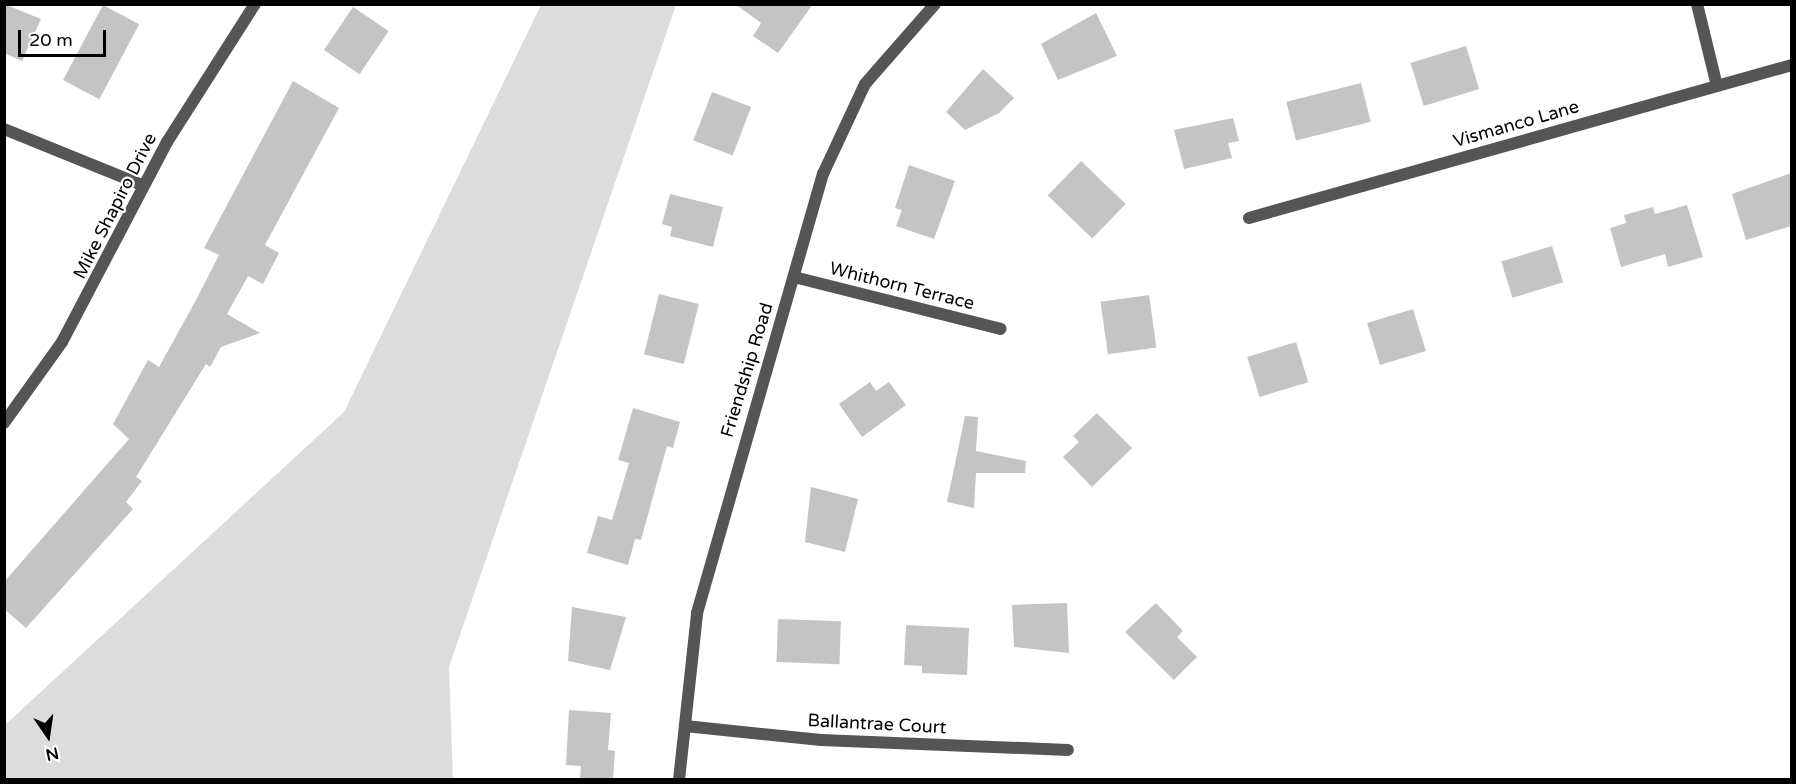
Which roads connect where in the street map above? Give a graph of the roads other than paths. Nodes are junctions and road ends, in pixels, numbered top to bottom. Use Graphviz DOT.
graph roads {
  1 [pos="255,4"];
  2 [pos="935,4"];
  3 [pos="1697,4"];
  4 [pos="1791,65"];
  5 [pos="1717,86"];
  6 [pos="4,129"];
  7 [pos="142,185"];
  8 [pos="1250,218"];
  9 [pos="794,277"];
  10 [pos="1000,329"];
  11 [pos="4,423"];
  12 [pos="685,726"];
  13 [pos="1068,750"];
  14 [pos="680,780"];
  1 -- 7 [label="street, Mike Shapiro Drive"];
  2 -- 9 [label="street, Friendship Road"];
  3 -- 5 [label="street"];
  4 -- 5 [label="street, Vismanco Lane"];
  5 -- 8 [label="street, Vismanco Lane"];
  6 -- 7 [label="street"];
  7 -- 11 [label="street, Mike Shapiro Drive"];
  9 -- 10 [label="street, Whithorn Terrace"];
  9 -- 12 [label="street, Friendship Road"];
  12 -- 13 [label="street, Ballantrae Court"];
  12 -- 14 [label="street, Friendship Road"];
}
